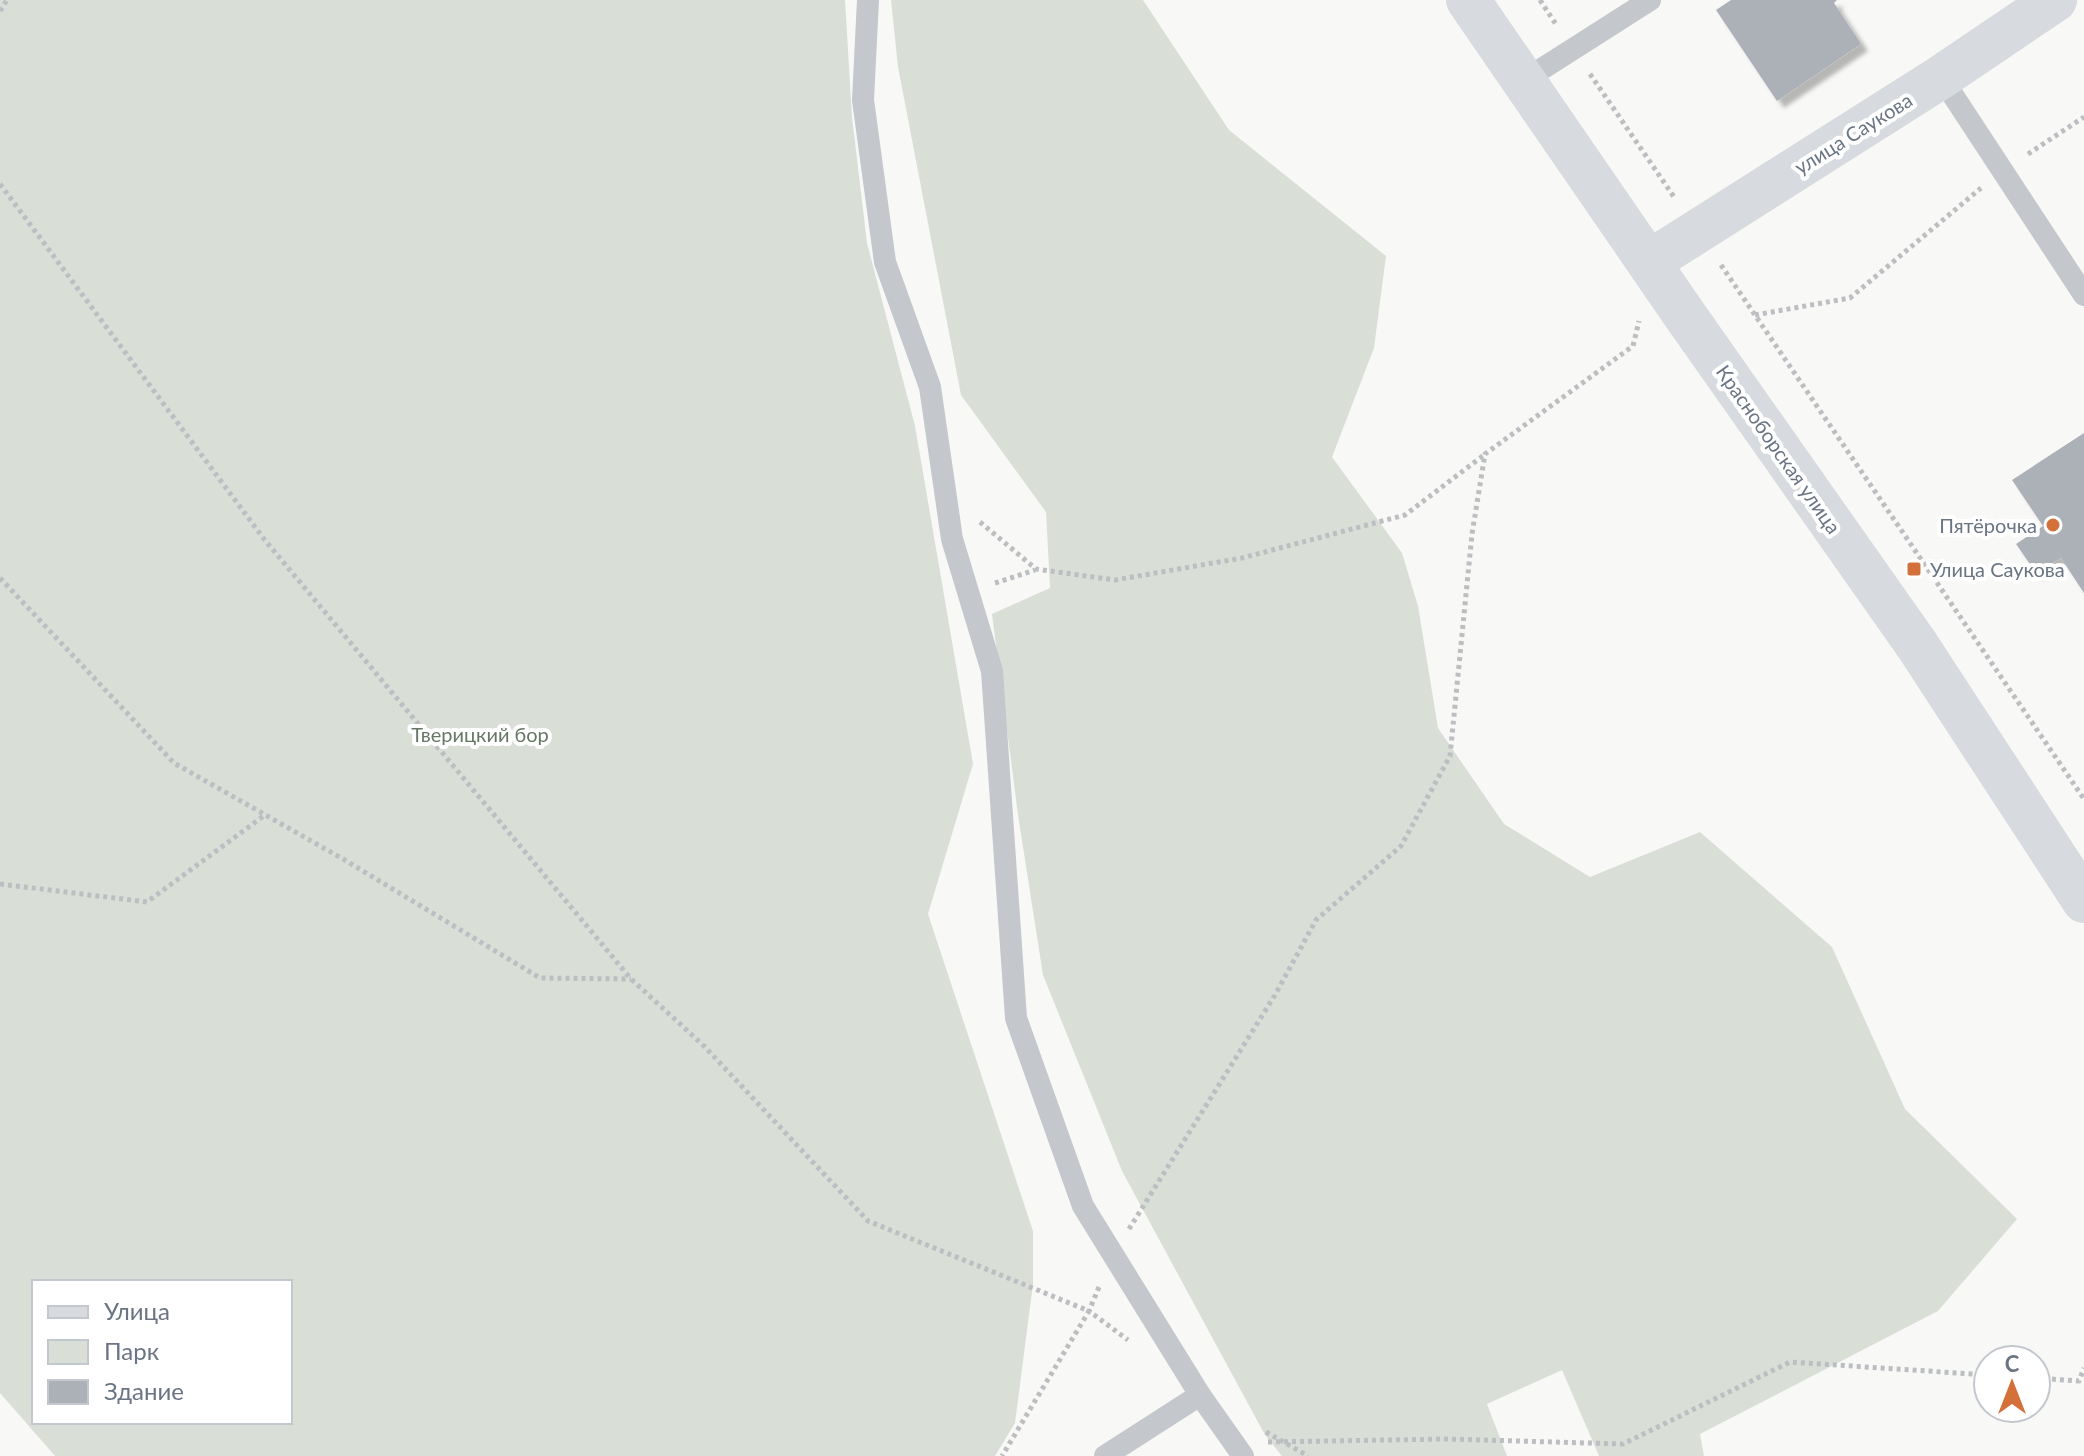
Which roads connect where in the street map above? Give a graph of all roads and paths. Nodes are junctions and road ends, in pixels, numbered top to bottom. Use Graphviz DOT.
graph roads {
  1 [pos="7,0"];
  2 [pos="868,0"];
  3 [pos="1468,0"];
  4 [pos="1540,0"];
  5 [pos="1650,0"];
  6 [pos="2055,0"];
  7 [pos="0,11"];
  8 [pos="1573,49"];
  9 [pos="1941,77"];
  10 [pos="1523,81"];
  11 [pos="2084,117"];
  12 [pos="2002,171"];
  13 [pos="0,184"];
  14 [pos="1697,231"];
  15 [pos="1655,271"];
  16 [pos="2084,295"];
  17 [pos="1755,315"];
  18 [pos="1485,454"];
  19 [pos="945,493"];
  20 [pos="1036,569"];
  21 [pos="0,578"];
  22 [pos="968,593"];
  23 [pos="2084,799"];
  24 [pos="265,815"];
  25 [pos="0,884"];
  26 [pos="2084,901"];
  27 [pos="631,979"];
  28 [pos="1113,1255"];
  29 [pos="1089,1311"];
  30 [pos="1138,1348"];
  31 [pos="2084,1368"];
  32 [pos="1972,1374"];
  33 [pos="2052,1379"];
  34 [pos="1200,1395"];
  35 [pos="1238,1449"];
  36 [pos="1002,1456"];
  37 [pos="1105,1456"];
  1 -- 7 [label="path"];
  2 -- 19 [label="lane"];
  3 -- 10 [label="street, Красноборская улица"];
  4 -- 8 [label="path"];
  5 -- 8 [label="lane"];
  6 -- 9 [label="street, улица Саукова"];
  8 -- 10 [label="lane"];
  8 -- 14 [label="path"];
  9 -- 12 [label="lane"];
  9 -- 14 [label="street, улица Саукова"];
  10 -- 15 [label="street, Красноборская улица"];
  11 -- 12 [label="path"];
  12 -- 16 [label="lane"];
  12 -- 17 [label="path"];
  13 -- 27 [label="path"];
  14 -- 15 [label="street, улица Саукова"];
  14 -- 17 [label="path"];
  15 -- 18 [label="path"];
  15 -- 26 [label="street, Красноборская улица"];
  17 -- 23 [label="path"];
  18 -- 20 [label="path"];
  18 -- 28 [label="path"];
  19 -- 20 [label="path"];
  19 -- 22 [label="lane"];
  20 -- 22 [label="path"];
  21 -- 24 [label="path"];
  22 -- 28 [label="lane"];
  24 -- 25 [label="path"];
  24 -- 27 [label="path"];
  27 -- 29 [label="path"];
  28 -- 29 [label="path"];
  28 -- 34 [label="lane"];
  29 -- 30 [label="path"];
  29 -- 36 [label="path"];
  31 -- 33 [label="path"];
  32 -- 35 [label="path"];
  34 -- 35 [label="lane"];
  34 -- 37 [label="lane"];
}
